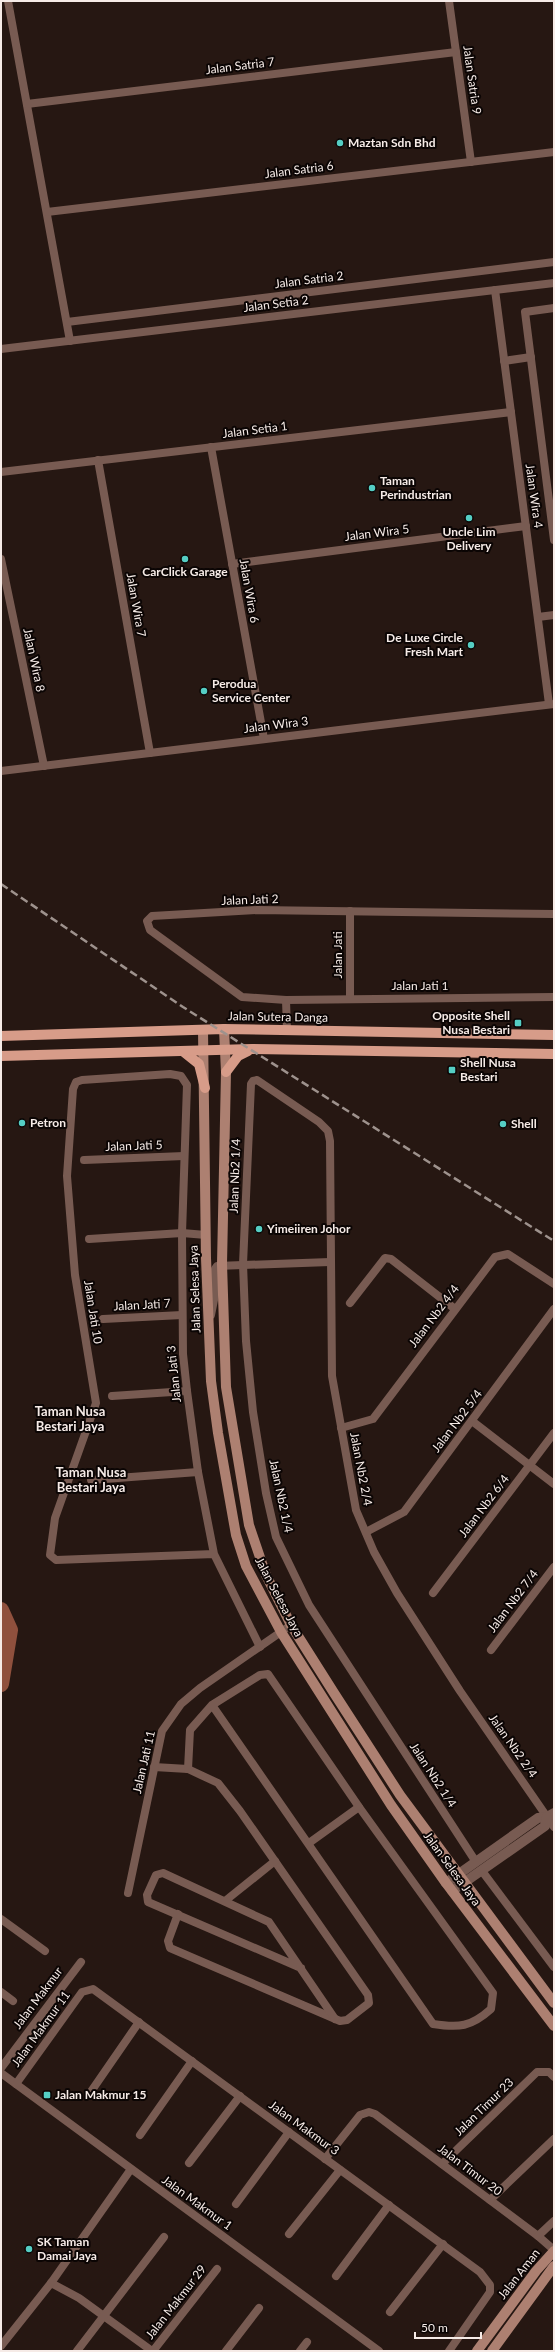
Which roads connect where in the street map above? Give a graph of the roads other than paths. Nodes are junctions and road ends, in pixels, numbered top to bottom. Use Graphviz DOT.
graph roads {
  1 [pos="8,1"];
  2 [pos="450,1"];
  3 [pos="456,52"];
  4 [pos="27,104"];
  5 [pos="554,152"];
  6 [pos="471,162"];
  7 [pos="47,212"];
  8 [pos="554,262"];
  9 [pos="554,284"];
  10 [pos="495,290"];
  11 [pos="554,308"];
  12 [pos="67,322"];
  13 [pos="70,341"];
  14 [pos="1,349"];
  15 [pos="531,357"];
  16 [pos="504,361"];
  17 [pos="511,412"];
  18 [pos="211,447"];
  19 [pos="98,460"];
  20 [pos="1,472"];
  21 [pos="526,526"];
  22 [pos="554,540"];
  23 [pos="1,559"];
  24 [pos="232,564"];
  25 [pos="554,615"];
  26 [pos="538,618"];
  27 [pos="552,704"];
  28 [pos="264,739"];
  29 [pos="150,753"];
  30 [pos="44,766"];
  31 [pos="1,771"];
  32 [pos="350,911"];
  33 [pos="554,914"];
  34 [pos="554,997"];
  35 [pos="350,998"];
  36 [pos="286,1000"];
  37 [pos="224,1029"];
  38 [pos="203,1030"];
  39 [pos="287,1030"];
  40 [pos="554,1035"];
  41 [pos="1,1036"];
  42 [pos="252,1049"];
  43 [pos="225,1050"];
  44 [pos="204,1051"];
  45 [pos="184,1052"];
  46 [pos="554,1054"];
  47 [pos="1,1056"];
  48 [pos="226,1072"];
  49 [pos="188,1085"];
  50 [pos="205,1088"];
  51 [pos="328,1131"];
  52 [pos="184,1156"];
  53 [pos="84,1160"];
  54 [pos="182,1233"];
  55 [pos="206,1235"];
  56 [pos="88,1239"];
  57 [pos="330,1262"];
  58 [pos="222,1264"];
  59 [pos="243,1264"];
  60 [pos="554,1284"];
  61 [pos="350,1303"];
  62 [pos="455,1309"];
  63 [pos="554,1309"];
  64 [pos="182,1315"];
  65 [pos="103,1318"];
  66 [pos="209,1322"];
  67 [pos="187,1391"];
  68 [pos="112,1396"];
  69 [pos="472,1421"];
  70 [pos="340,1428"];
  71 [pos="554,1433"];
  72 [pos="529,1464"];
  73 [pos="198,1472"];
  74 [pos="91,1480"];
  75 [pos="554,1484"];
  76 [pos="366,1532"];
  77 [pos="214,1554"];
  78 [pos="554,1567"];
  79 [pos="433,1593"];
  80 [pos="291,1625"];
  81 [pos="281,1632"];
  82 [pos="260,1647"];
  83 [pos="491,1650"];
  84 [pos="212,1705"];
  85 [pos="154,1767"];
  86 [pos="188,1769"];
  87 [pos="359,1807"];
  88 [pos="551,1815"];
  89 [pos="554,1827"];
  90 [pos="309,1842"];
  91 [pos="275,1861"];
  92 [pos="479,1866"];
  93 [pos="462,1878"];
  94 [pos="449,1887"];
  95 [pos="128,1893"];
  96 [pos="225,1901"];
  97 [pos="178,1914"];
  98 [pos="1,1919"];
  99 [pos="45,1951"];
  100 [pos="81,1962"];
  101 [pos="554,1967"];
  102 [pos="301,1968"];
  103 [pos="86,1990"];
  104 [pos="1,1992"];
  105 [pos="13,2001"];
  106 [pos="554,2003"];
  107 [pos="335,2019"];
  108 [pos="139,2022"];
  109 [pos="554,2026"];
  110 [pos="192,2061"];
  111 [pos="1,2068"];
  112 [pos="1,2073"];
  113 [pos="554,2077"];
  114 [pos="16,2084"];
  115 [pos="90,2093"];
  116 [pos="240,2096"];
  117 [pos="289,2132"];
  118 [pos="140,2135"];
  119 [pos="554,2139"];
  120 [pos="325,2159"];
  121 [pos="189,2163"];
  122 [pos="442,2164"];
  123 [pos="131,2169"];
  124 [pos="340,2170"];
  125 [pos="490,2200"];
  126 [pos="236,2204"];
  127 [pos="389,2205"];
  128 [pos="554,2221"];
  129 [pos="289,2234"];
  130 [pos="538,2236"];
  131 [pos="164,2237"];
  132 [pos="443,2244"];
  133 [pos="554,2251"];
  134 [pos="217,2269"];
  135 [pos="552,2273"];
  136 [pos="336,2276"];
  137 [pos="51,2284"];
  138 [pos="259,2308"];
  139 [pos="390,2312"];
  140 [pos="103,2316"];
  141 [pos="307,2342"];
  142 [pos="1,2346"];
  143 [pos="77,2351"];
  144 [pos="153,2351"];
  145 [pos="226,2351"];
  146 [pos="300,2351"];
  147 [pos="379,2351"];
  148 [pos="449,2351"];
  149 [pos="477,2351"];
  150 [pos="492,2351"];
  1 -- 4 [label="street"];
  2 -- 3 [label="street, Jalan Satria 9"];
  3 -- 4 [label="street, Jalan Satria 7"];
  3 -- 6 [label="street, Jalan Satria 9"];
  4 -- 7 [label="street"];
  5 -- 6 [label="street, Jalan Satria 6"];
  6 -- 7 [label="street, Jalan Satria 6"];
  7 -- 12 [label="street"];
  8 -- 12 [label="street, Jalan Satria 2"];
  9 -- 10 [label="street, Jalan Setia 2"];
  10 -- 13 [label="street, Jalan Setia 2"];
  10 -- 16 [label="street, Jalan Wira 4"];
  11 -- 15 [label="street"];
  12 -- 13 [label="street"];
  13 -- 14 [label="street, Jalan Setia 2"];
  15 -- 16 [label="street"];
  15 -- 22 [label="street"];
  16 -- 17 [label="street, Jalan Wira 4"];
  17 -- 18 [label="street, Jalan Setia 1"];
  17 -- 21 [label="street, Jalan Wira 4"];
  18 -- 19 [label="street, Jalan Setia 1"];
  18 -- 24 [label="street, Jalan Wira 6"];
  19 -- 20 [label="street, Jalan Setia 1"];
  19 -- 29 [label="street, Jalan Wira 7"];
  21 -- 24 [label="street, Jalan Wira 5"];
  21 -- 26 [label="street, Jalan Wira 4"];
  23 -- 30 [label="street, Jalan Wira 8"];
  24 -- 28 [label="street, Jalan Wira 6"];
  25 -- 26 [label="street"];
  26 -- 27 [label="street, Jalan Wira 4"];
  27 -- 28 [label="street, Jalan Wira 3"];
  28 -- 29 [label="street, Jalan Wira 3"];
  29 -- 30 [label="street, Jalan Wira 3"];
  30 -- 31 [label="street, Jalan Wira 3"];
  32 -- 33 [label="street, Jalan Jati 2"];
  32 -- 35 [label="street, Jalan Jati"];
  32 -- 36 [label="street, Jalan Jati 2"];
  34 -- 35 [label="street, Jalan Jati 1"];
  35 -- 36 [label="street, Jalan Jati 1"];
  36 -- 39 [label="street"];
  37 -- 38 [label="main road, Jalan Sutera Danga"];
  37 -- 39 [label="main road, Jalan Sutera Danga"];
  37 -- 43 [label="main road, Jalan Selesa Jaya"];
  38 -- 41 [label="main road, Jalan Sutera Danga"];
  38 -- 44 [label="main road, Jalan Selesa Jaya"];
  39 -- 40 [label="main road, Jalan Sutera Danga"];
  42 -- 43 [label="main road"];
  42 -- 46 [label="main road"];
  42 -- 48 [label="main road"];
  43 -- 44 [label="main road"];
  43 -- 48 [label="main road, Jalan Selesa Jaya"];
  44 -- 45 [label="main road"];
  44 -- 50 [label="main road, Jalan Selesa Jaya"];
  45 -- 47 [label="main road"];
  45 -- 50 [label="main road"];
  48 -- 58 [label="main road, Jalan Selesa Jaya"];
  49 -- 52 [label="street, Jalan Jati 3"];
  49 -- 77 [label="street, Jalan Jati 10"];
  50 -- 55 [label="main road, Jalan Selesa Jaya"];
  51 -- 57 [label="street, Jalan Nb2 2/4"];
  51 -- 59 [label="street, Jalan Nb2 1/4"];
  52 -- 53 [label="street, Jalan Jati 5"];
  52 -- 54 [label="street, Jalan Jati 3"];
  54 -- 55 [label="street"];
  54 -- 56 [label="street"];
  54 -- 64 [label="street, Jalan Jati 3"];
  55 -- 66 [label="main road, Jalan Selesa Jaya"];
  57 -- 59 [label="street"];
  57 -- 70 [label="street, Jalan Nb2 2/4"];
  58 -- 59 [label="street"];
  58 -- 66 [label="street"];
  58 -- 80 [label="main road, Jalan Selesa Jaya"];
  59 -- 92 [label="street, Jalan Nb2 1/4"];
  60 -- 62 [label="street, Jalan Nb2 4/4"];
  61 -- 62 [label="street"];
  62 -- 70 [label="street, Jalan Nb2 4/4"];
  63 -- 69 [label="street, Jalan Nb2 5/4"];
  64 -- 65 [label="street, Jalan Jati 7"];
  64 -- 67 [label="street, Jalan Jati 3"];
  66 -- 81 [label="main road, Jalan Selesa Jaya"];
  67 -- 68 [label="street"];
  67 -- 73 [label="street, Jalan Jati 3"];
  69 -- 72 [label="street"];
  69 -- 76 [label="street, Jalan Nb2 5/4"];
  70 -- 76 [label="street, Jalan Nb2 2/4"];
  71 -- 72 [label="street, Jalan Nb2 6/4"];
  72 -- 75 [label="street"];
  72 -- 79 [label="street, Jalan Nb2 6/4"];
  73 -- 74 [label="street"];
  73 -- 77 [label="street, Jalan Jati 3"];
  76 -- 88 [label="street, Jalan Nb2 2/4"];
  77 -- 82 [label="street, Jalan Jati 3"];
  78 -- 83 [label="street, Jalan Nb2 7/4"];
  80 -- 81 [label="street, Jalan Jati 11"];
  80 -- 93 [label="main road, Jalan Selesa Jaya"];
  81 -- 82 [label="street, Jalan Jati 11"];
  81 -- 94 [label="main road, Jalan Selesa Jaya"];
  82 -- 85 [label="street, Jalan Jati 11"];
  84 -- 86 [label="street"];
  84 -- 87 [label="street"];
  84 -- 90 [label="street"];
  85 -- 86 [label="street"];
  85 -- 95 [label="street, Jalan Jati 11"];
  86 -- 91 [label="street"];
  87 -- 90 [label="street"];
  87 -- 90 [label="street"];
  88 -- 89 [label="street, Jalan Nb2 2/4"];
  88 -- 92 [label="street"];
  91 -- 96 [label="street"];
  91 -- 107 [label="street"];
  92 -- 93 [label="street"];
  92 -- 101 [label="street, Jalan Nb2 1/4"];
  93 -- 94 [label="street"];
  93 -- 106 [label="main road, Jalan Selesa Jaya"];
  94 -- 109 [label="main road, Jalan Selesa Jaya"];
  96 -- 97 [label="street"];
  96 -- 102 [label="street"];
  97 -- 102 [label="street"];
  97 -- 107 [label="street"];
  98 -- 99 [label="street"];
  100 -- 111 [label="street, Jalan Makmur"];
  102 -- 107 [label="street"];
  103 -- 108 [label="street, Jalan Makmur 3"];
  103 -- 114 [label="street, Jalan Makmur 11"];
  104 -- 105 [label="street"];
  108 -- 110 [label="street, Jalan Makmur 3"];
  108 -- 115 [label="street"];
  110 -- 116 [label="street, Jalan Makmur 3"];
  110 -- 118 [label="street"];
  112 -- 114 [label="street, Jalan Makmur 1"];
  113 -- 122 [label="street, Jalan Timur 23"];
  114 -- 123 [label="street, Jalan Makmur 1"];
  116 -- 117 [label="street, Jalan Makmur 3"];
  116 -- 121 [label="street"];
  117 -- 120 [label="street, Jalan Makmur 3"];
  117 -- 126 [label="street"];
  119 -- 125 [label="street"];
  120 -- 122 [label="street, Jalan Timur 20"];
  120 -- 124 [label="street, Jalan Makmur 3"];
  122 -- 125 [label="street, Jalan Timur 20"];
  123 -- 137 [label="street"];
  123 -- 147 [label="street, Jalan Makmur 1"];
  124 -- 127 [label="street, Jalan Makmur 3"];
  124 -- 129 [label="street"];
  125 -- 130 [label="street, Jalan Timur 20"];
  127 -- 132 [label="street, Jalan Makmur 3"];
  127 -- 136 [label="street"];
  128 -- 130 [label="street"];
  130 -- 133 [label="street, Jalan Timur 20"];
  131 -- 140 [label="street"];
  132 -- 139 [label="street"];
  132 -- 148 [label="street, Jalan Makmur 3"];
  133 -- 149 [label="main road, Jalan Aman"];
  134 -- 144 [label="street, Jalan Makmur 29"];
  135 -- 150 [label="main road, Jalan Aman"];
  137 -- 140 [label="street"];
  137 -- 142 [label="street"];
  138 -- 145 [label="street"];
  140 -- 143 [label="street"];
  140 -- 144 [label="street"];
  141 -- 146 [label="street"];
}
